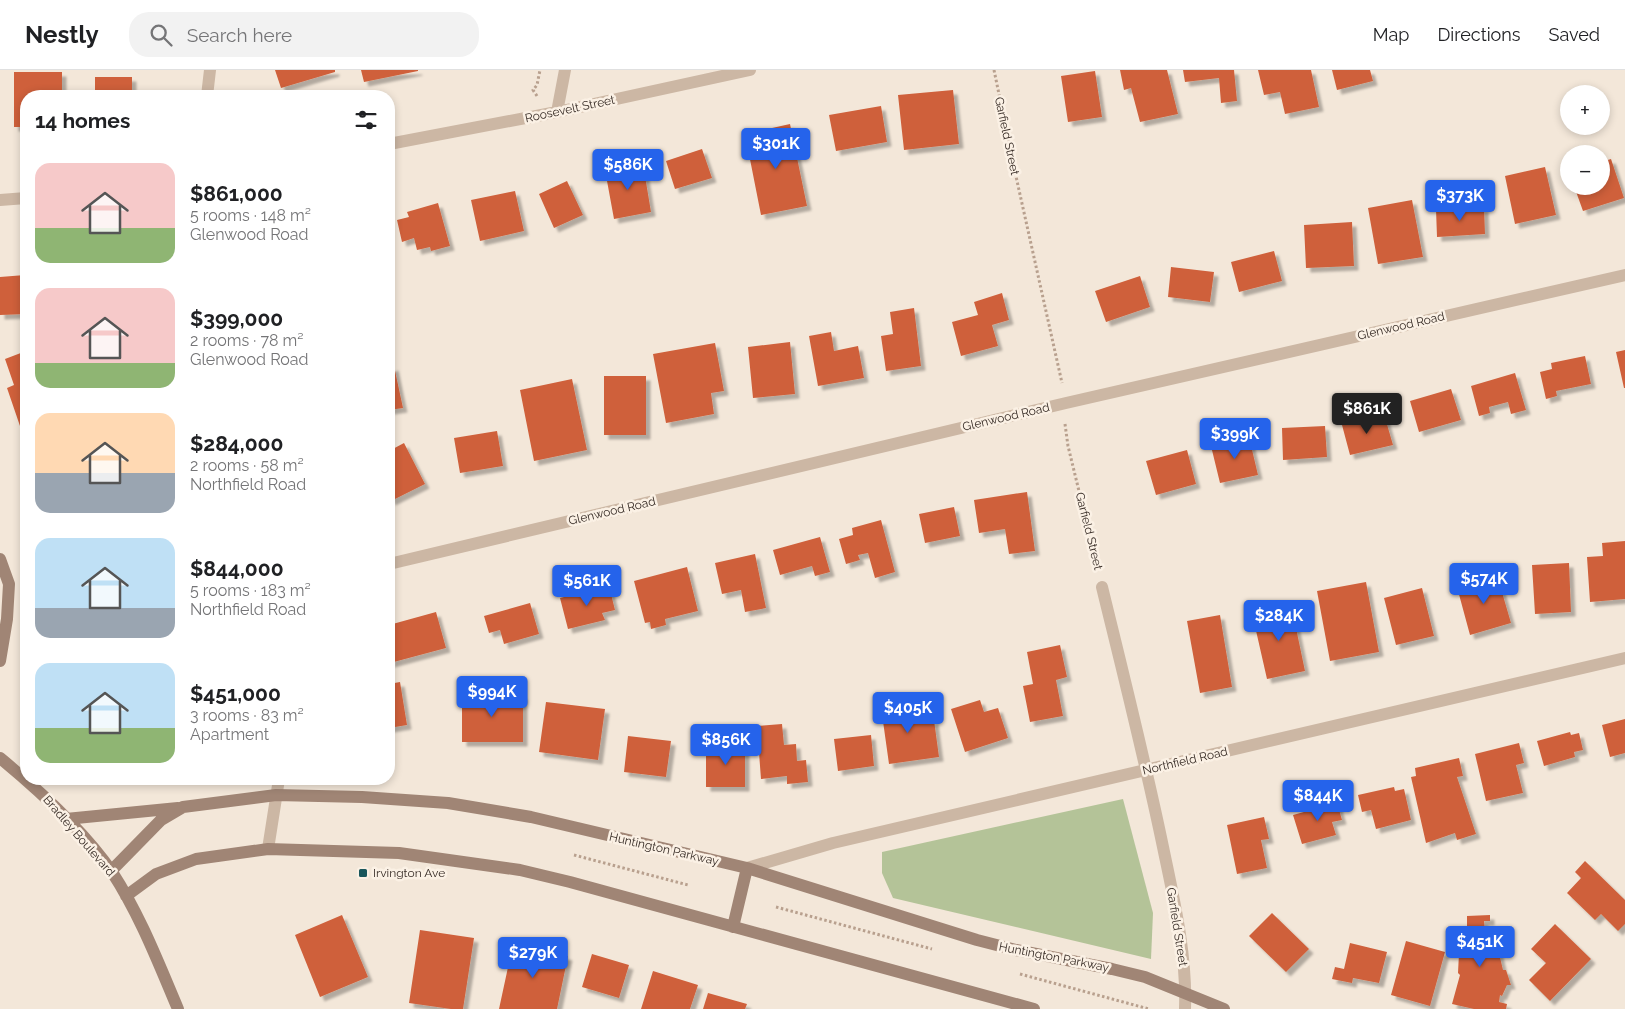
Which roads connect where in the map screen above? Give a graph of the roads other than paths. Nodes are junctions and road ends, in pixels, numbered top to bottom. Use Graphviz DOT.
graph roads {
  1 [pos="210,70"];
  2 [pos="565,70"];
  3 [pos="750,70"];
  4 [pos="208,90"];
  5 [pos="558,112"];
  6 [pos="395,143"];
  7 [pos="20,198"];
  8 [pos="0,200"];
  9 [pos="1625,275"];
  10 [pos="0,559"];
  11 [pos="395,563"];
  12 [pos="1102,587"];
  13 [pos="1625,658"];
  14 [pos="0,661"];
  15 [pos="0,758"];
  16 [pos="1147,770"];
  17 [pos="20,774"];
  18 [pos="33,785"];
  19 [pos="277,785"];
  20 [pos="276,795"];
  21 [pos="183,807"];
  22 [pos="66,819"];
  23 [pos="268,849"];
  24 [pos="747,868"];
  25 [pos="111,871"];
  26 [pos="126,896"];
  27 [pos="733,927"];
  28 [pos="1186,993"];
  29 [pos="178,1009"];
  30 [pos="1034,1009"];
  31 [pos="1185,1009"];
  32 [pos="1224,1009"];
  1 -- 4 [label="street"];
  2 -- 5 [label="street"];
  3 -- 5 [label="street, Roosevelt Street"];
  5 -- 6 [label="street, Roosevelt Street"];
  7 -- 8 [label="street"];
  9 -- 11 [label="street, Glenwood Road"];
  10 -- 14 [label="street"];
  12 -- 16 [label="street, Garfield Street"];
  13 -- 16 [label="street, Northfield Road"];
  15 -- 17 [label="street, Bradley Boulevard"];
  16 -- 24 [label="street, Northfield Road"];
  16 -- 28 [label="street, Garfield Street"];
  18 -- 22 [label="street, Bradley Boulevard"];
  19 -- 20 [label="street"];
  20 -- 21 [label="street, Huntington Parkway"];
  20 -- 23 [label="street"];
  20 -- 24 [label="street, Huntington Parkway"];
  21 -- 22 [label="street"];
  21 -- 25 [label="street, Huntington Parkway"];
  22 -- 25 [label="street, Bradley Boulevard"];
  23 -- 26 [label="street"];
  23 -- 27 [label="street"];
  24 -- 27 [label="street"];
  24 -- 28 [label="street, Huntington Parkway"];
  25 -- 26 [label="street, Bradley Boulevard"];
  26 -- 29 [label="street, Bradley Boulevard"];
  27 -- 30 [label="street"];
  28 -- 31 [label="street, Garfield Street"];
  28 -- 32 [label="street, Huntington Parkway"];
}
